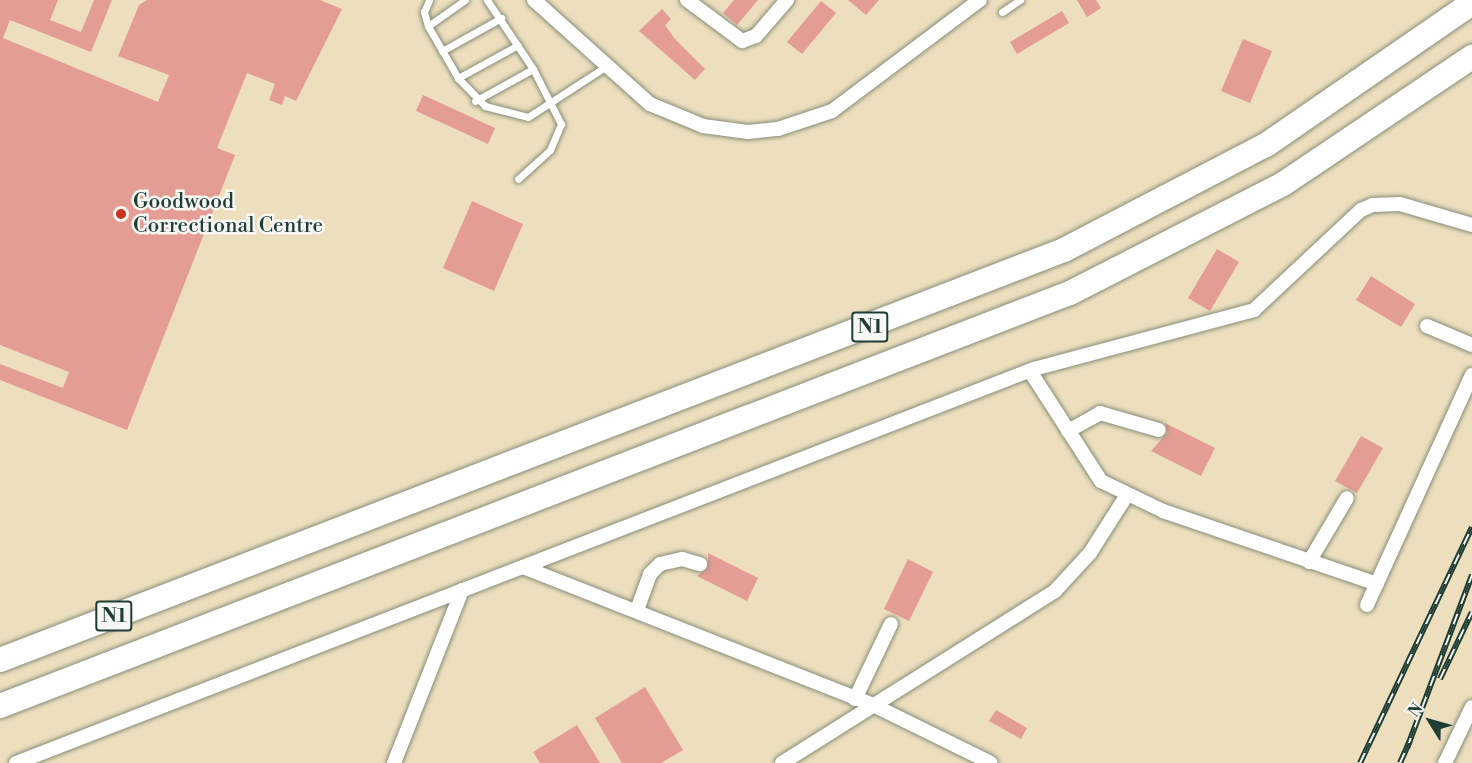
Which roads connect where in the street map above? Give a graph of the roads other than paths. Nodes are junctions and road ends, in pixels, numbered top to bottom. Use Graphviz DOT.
graph roads {
  1 [pos="429,0"];
  2 [pos="465,0"];
  3 [pos="487,0"];
  4 [pos="534,0"];
  5 [pos="687,0"];
  6 [pos="787,0"];
  7 [pos="980,0"];
  8 [pos="1020,0"];
  9 [pos="1472,3"];
  10 [pos="1002,12"];
  11 [pos="501,18"];
  12 [pos="428,26"];
  13 [pos="518,45"];
  14 [pos="442,51"];
  15 [pos="1472,57"];
  16 [pos="604,67"];
  17 [pos="533,69"];
  18 [pos="458,78"];
  19 [pos="475,100"];
  20 [pos="552,102"];
  21 [pos="518,179"];
  22 [pos="1472,225"];
  23 [pos="1427,326"];
  24 [pos="1472,345"];
  25 [pos="1029,371"];
  26 [pos="1472,375"];
  27 [pos="1159,430"];
  28 [pos="1068,431"];
  29 [pos="1127,495"];
  30 [pos="1347,498"];
  31 [pos="1309,562"];
  32 [pos="700,564"];
  33 [pos="523,567"];
  34 [pos="228,572"];
  35 [pos="1377,584"];
  36 [pos="462,590"];
  37 [pos="1367,605"];
  38 [pos="637,610"];
  39 [pos="891,624"];
  40 [pos="171,641"];
  41 [pos="0,650"];
  42 [pos="0,660"];
  43 [pos="855,699"];
  44 [pos="873,705"];
  45 [pos="0,706"];
  46 [pos="1472,707"];
  47 [pos="0,719"];
  48 [pos="16,763"];
  49 [pos="394,763"];
  50 [pos="782,763"];
  51 [pos="991,763"];
  52 [pos="1445,763"];
  1 -- 12 [label="lane"];
  2 -- 12 [label="lane"];
  3 -- 11 [label="lane"];
  4 -- 16 [label="street"];
  5 -- 6 [label="street"];
  7 -- 16 [label="street"];
  8 -- 10 [label="lane"];
  9 -- 34 [label="highway, N1"];
  11 -- 13 [label="lane"];
  11 -- 14 [label="lane"];
  12 -- 14 [label="lane"];
  13 -- 17 [label="lane"];
  13 -- 18 [label="lane"];
  14 -- 18 [label="lane"];
  15 -- 40 [label="highway, N1"];
  16 -- 20 [label="lane"];
  17 -- 19 [label="lane"];
  17 -- 20 [label="lane"];
  18 -- 19 [label="lane"];
  19 -- 20 [label="lane"];
  20 -- 21 [label="lane"];
  22 -- 25 [label="street"];
  23 -- 24 [label="street"];
  25 -- 28 [label="street"];
  25 -- 33 [label="street"];
  26 -- 35 [label="street"];
  27 -- 28 [label="street"];
  28 -- 29 [label="street"];
  29 -- 31 [label="street"];
  29 -- 44 [label="street"];
  30 -- 31 [label="street"];
  31 -- 35 [label="street"];
  32 -- 38 [label="street"];
  33 -- 36 [label="street"];
  33 -- 38 [label="street"];
  34 -- 41 [label="highway"];
  34 -- 42 [label="highway, N1"];
  35 -- 37 [label="street"];
  36 -- 48 [label="street"];
  36 -- 49 [label="street"];
  38 -- 43 [label="street"];
  39 -- 43 [label="street"];
  40 -- 45 [label="highway, N1"];
  40 -- 47 [label="highway"];
  43 -- 44 [label="street"];
  44 -- 50 [label="street"];
  44 -- 51 [label="street"];
  46 -- 52 [label="street"];
}
